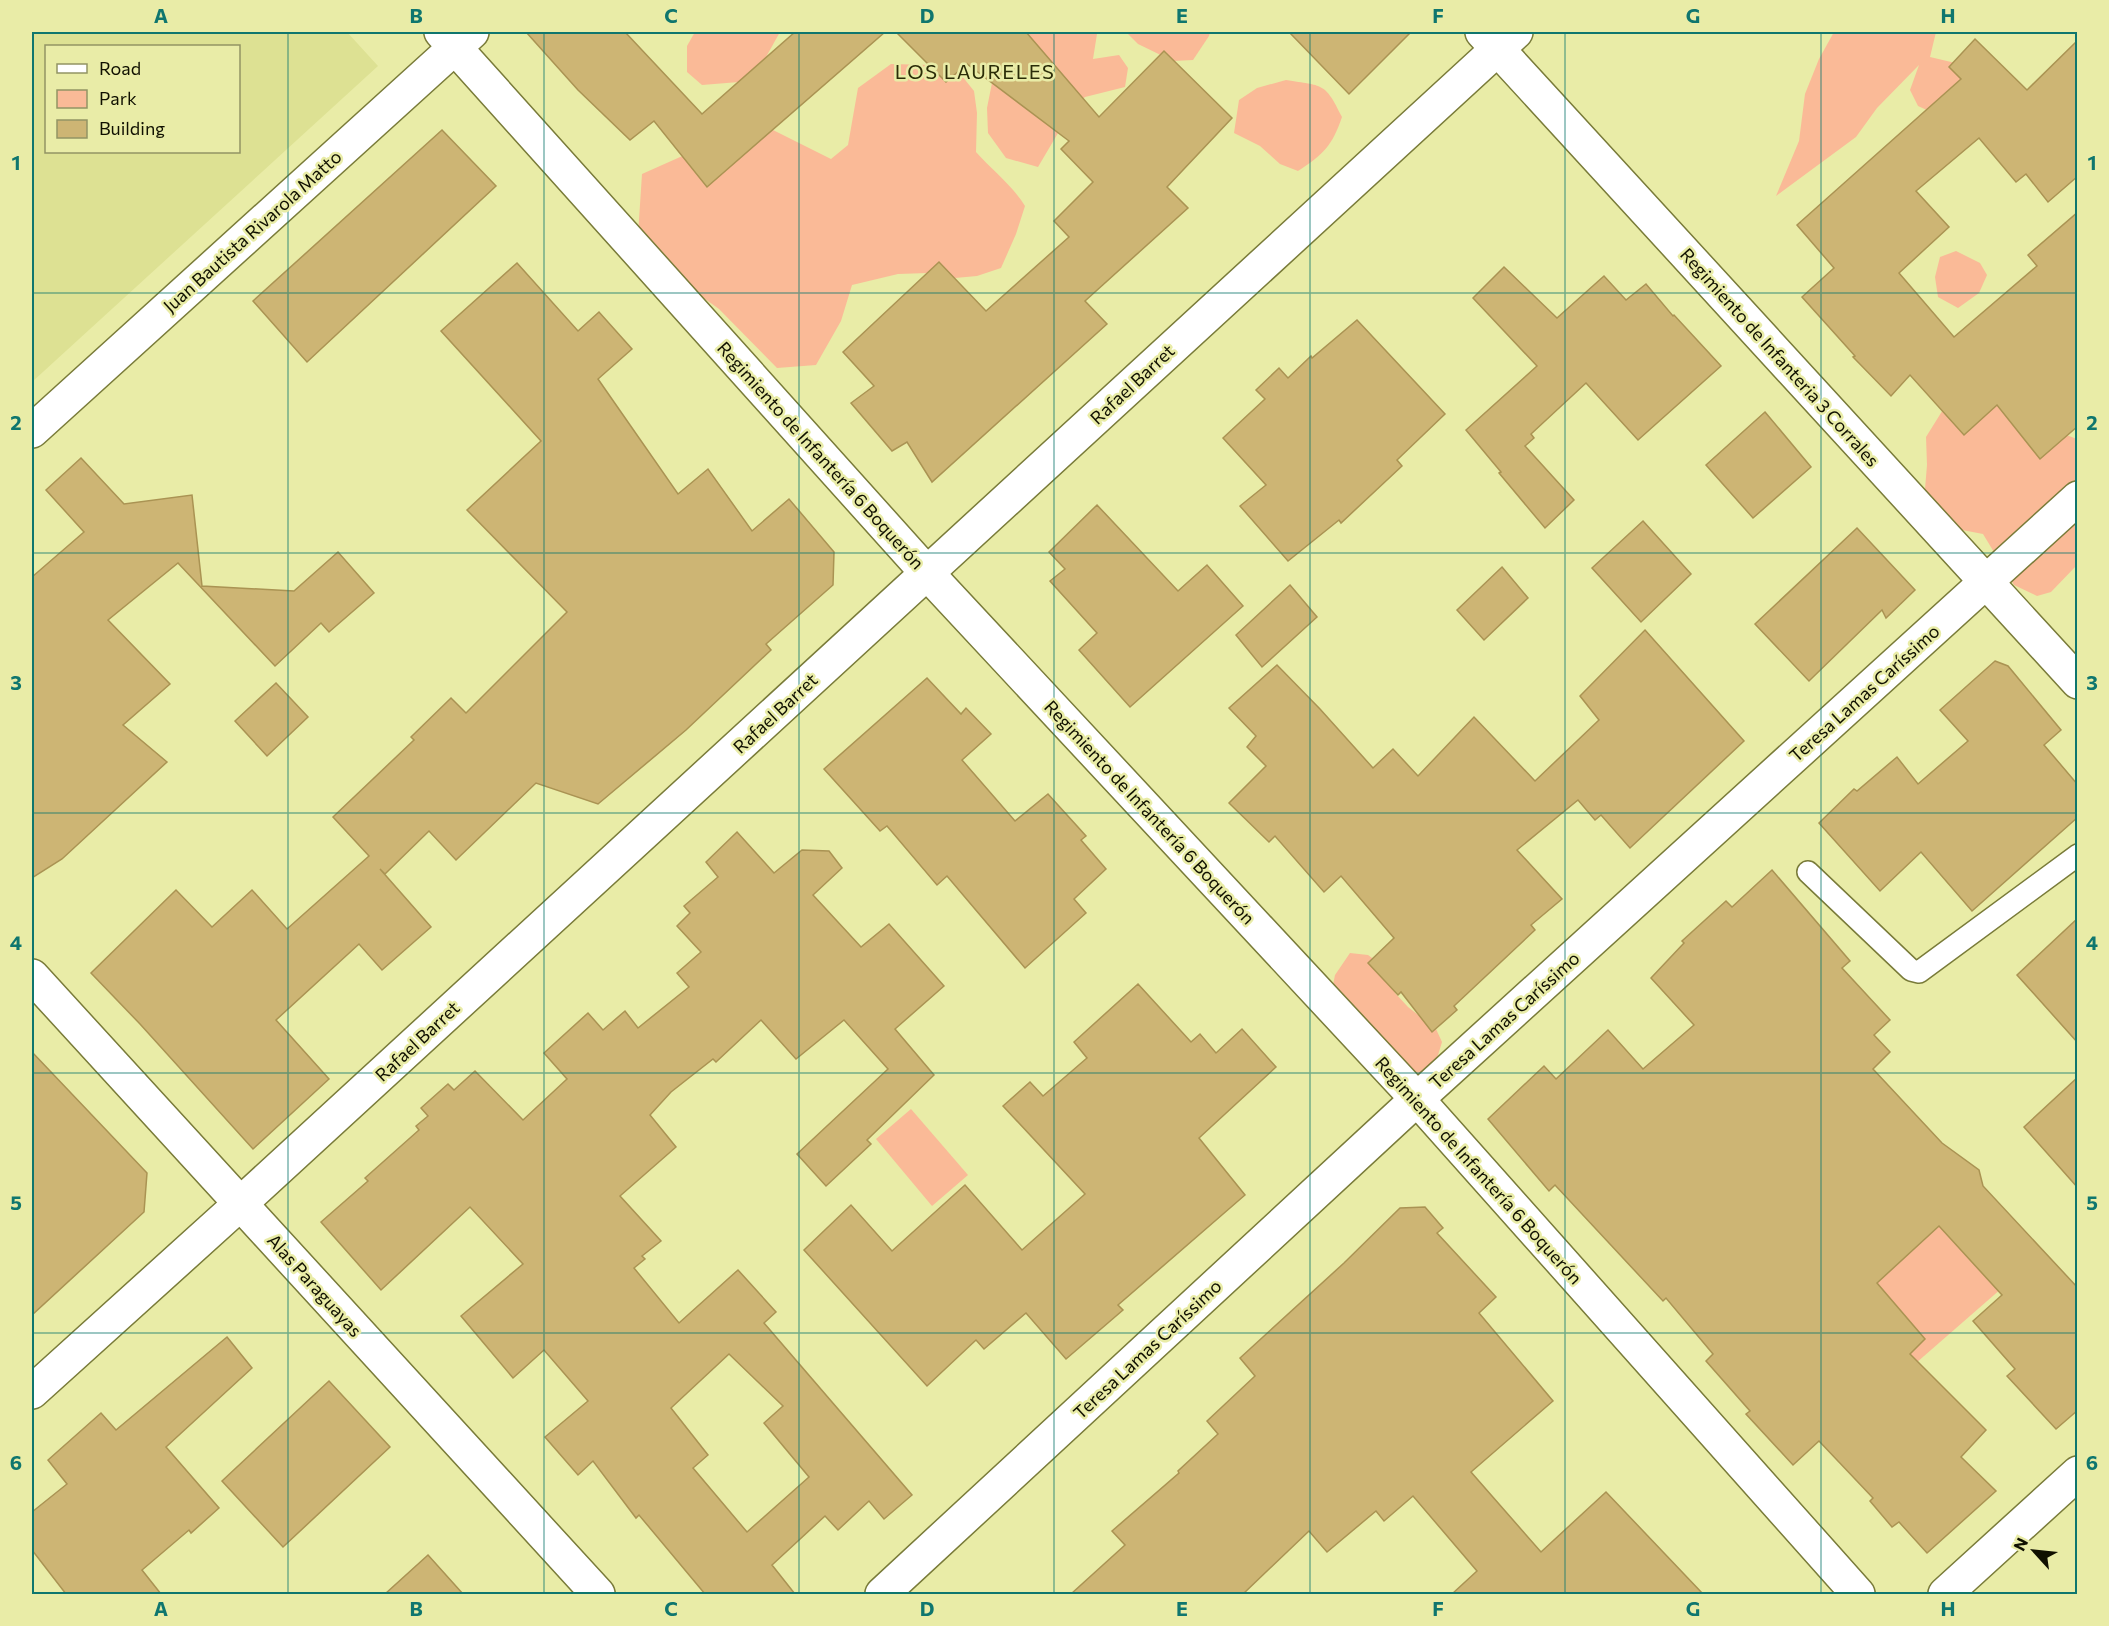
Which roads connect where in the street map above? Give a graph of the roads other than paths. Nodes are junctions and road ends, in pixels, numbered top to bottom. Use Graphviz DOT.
graph roads {
  1 [pos="456,37"];
  2 [pos="1499,37"];
  3 [pos="32,431"];
  4 [pos="2078,498"];
  5 [pos="927,573"];
  6 [pos="1986,582"];
  7 [pos="2078,682"];
  8 [pos="2078,855"];
  9 [pos="1808,872"];
  10 [pos="32,976"];
  11 [pos="1417,1099"];
  12 [pos="240,1204"];
  13 [pos="32,1392"];
  14 [pos="2078,1473"];
  15 [pos="598,1594"];
  16 [pos="882,1594"];
  17 [pos="1858,1594"];
  18 [pos="1945,1594"];
  1 -- 3 [label="street, Juan Bautista Rivarola Matto"];
  1 -- 5 [label="street, Regimiento de Infantería 6 Boquerón"];
  2 -- 5 [label="street, Rafael Barret"];
  2 -- 6 [label="street, Regimiento de Infanteria 3 Corrales"];
  4 -- 6 [label="street, Teresa Lamas Caríssimo"];
  5 -- 11 [label="street, Regimiento de Infantería 6 Boquerón"];
  5 -- 12 [label="street, Rafael Barret"];
  6 -- 7 [label="street, Regimiento de Infanteria 3 Corrales"];
  6 -- 11 [label="street, Teresa Lamas Caríssimo"];
  8 -- 9 [label="lane"];
  10 -- 12 [label="street, Alas Paraguayas"];
  11 -- 16 [label="street, Teresa Lamas Caríssimo"];
  11 -- 17 [label="street, Regimiento de Infantería 6 Boquerón"];
  12 -- 13 [label="street, Rafael Barret"];
  12 -- 15 [label="street, Alas Paraguayas"];
  14 -- 18 [label="street"];
}
